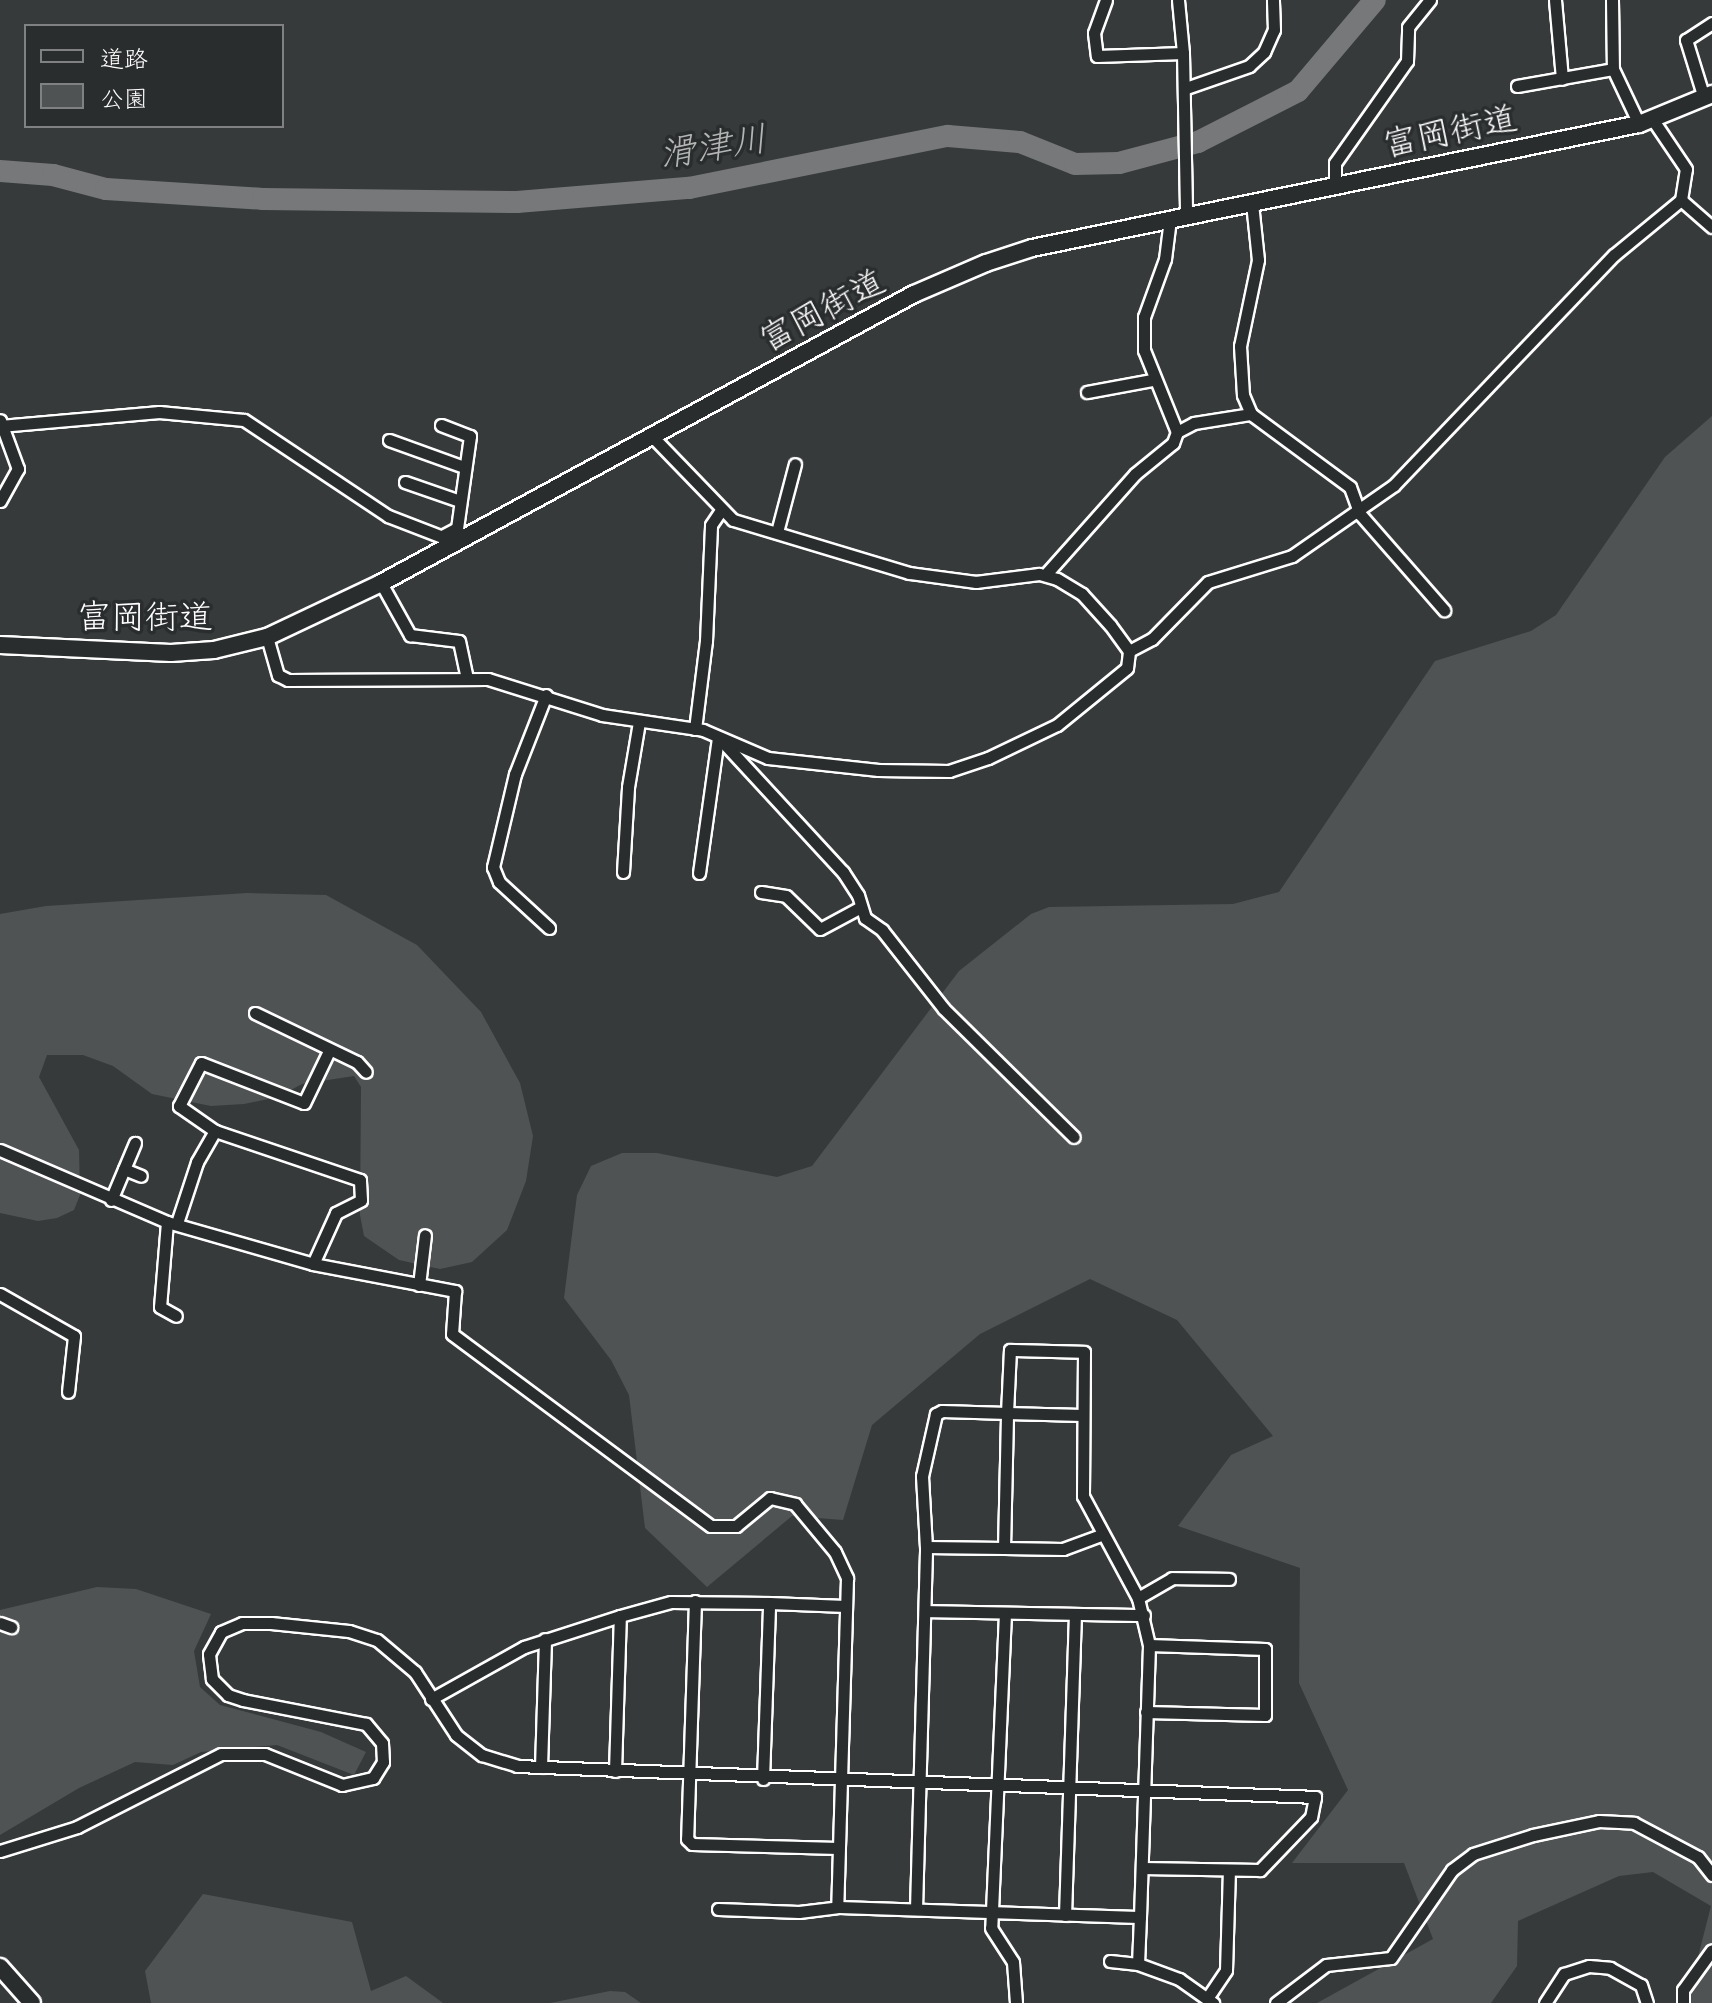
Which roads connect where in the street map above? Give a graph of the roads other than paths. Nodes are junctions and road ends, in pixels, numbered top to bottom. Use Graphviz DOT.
graph roads {
  1 [pos="1106,0"];
  2 [pos="1178,0"];
  3 [pos="1273,0"];
  4 [pos="1430,0"];
  5 [pos="1555,0"];
  6 [pos="1612,0"];
  7 [pos="1712,23"];
  8 [pos="1183,53"];
  9 [pos="1613,69"];
  10 [pos="1562,79"];
  11 [pos="1517,86"];
  12 [pos="1186,92"];
  13 [pos="1708,96"];
  14 [pos="1646,122"];
  15 [pos="1335,186"];
  16 [pos="1681,200"];
  17 [pos="1252,203"];
  18 [pos="1178,217"];
  19 [pos="1712,227"];
  20 [pos="1152,380"];
  21 [pos="1087,392"];
  22 [pos="1251,414"];
  23 [pos="1,424"];
  24 [pos="441,425"];
  25 [pos="1177,432"];
  26 [pos="652,436"];
  27 [pos="389,440"];
  28 [pos="795,464"];
  29 [pos="464,467"];
  30 [pos="405,482"];
  31 [pos="0,501"];
  32 [pos="460,501"];
  33 [pos="1360,506"];
  34 [pos="721,510"];
  35 [pos="777,532"];
  36 [pos="451,539"];
  37 [pos="1046,574"];
  38 [pos="381,583"];
  39 [pos="1444,610"];
  40 [pos="267,637"];
  41 [pos="0,645"];
  42 [pos="1129,651"];
  43 [pos="467,678"];
  44 [pos="546,695"];
  45 [pos="639,722"];
  46 [pos="695,729"];
  47 [pos="718,737"];
  48 [pos="623,872"];
  49 [pos="699,873"];
  50 [pos="761,892"];
  51 [pos="859,908"];
  52 [pos="549,928"];
  53 [pos="255,1013"];
  54 [pos="329,1051"];
  55 [pos="366,1072"];
  56 [pos="215,1131"];
  57 [pos="1074,1137"];
  58 [pos="135,1143"];
  59 [pos="0,1150"];
  60 [pos="124,1169"];
  61 [pos="141,1176"];
  62 [pos="111,1200"];
  63 [pos="172,1222"];
  64 [pos="425,1235"];
  65 [pos="313,1264"];
  66 [pos="419,1285"];
  67 [pos="0,1294"];
  68 [pos="176,1316"];
  69 [pos="68,1392"];
  70 [pos="1007,1413"];
  71 [pos="1082,1415"];
  72 [pos="1101,1535"];
  73 [pos="926,1547"];
  74 [pos="1004,1548"];
  75 [pos="1229,1579"];
  76 [pos="1138,1598"];
  77 [pos="695,1601"];
  78 [pos="769,1603"];
  79 [pos="846,1606"];
  80 [pos="927,1611"];
  81 [pos="1005,1613"];
  82 [pos="1075,1615"];
  83 [pos="1144,1615"];
  84 [pos="620,1616"];
  85 [pos="545,1639"];
  86 [pos="1149,1645"];
  87 [pos="431,1699"];
  88 [pos="1146,1712"];
  89 [pos="541,1767"];
  90 [pos="615,1771"];
  91 [pos="689,1776"];
  92 [pos="763,1779"];
  93 [pos="841,1782"];
  94 [pos="921,1784"];
  95 [pos="995,1786"];
  96 [pos="1069,1789"];
  97 [pos="1144,1791"];
  98 [pos="838,1848"];
  99 [pos="0,1851"];
  100 [pos="1142,1868"];
  101 [pos="1229,1871"];
  102 [pos="1712,1875"];
  103 [pos="837,1907"];
  104 [pos="718,1909"];
  105 [pos="916,1909"];
  106 [pos="991,1912"];
  107 [pos="1065,1915"];
  108 [pos="1140,1917"];
  109 [pos="1712,1950"];
  110 [pos="1110,1961"];
  111 [pos="1138,1964"];
  112 [pos="0,1967"];
  113 [pos="1211,2000"];
  114 [pos="32,2003"];
  115 [pos="1016,2003"];
  116 [pos="1276,2003"];
  117 [pos="1545,2003"];
  118 [pos="1647,2003"];
  119 [pos="1683,2003"];
  1 -- 8 [label="street"];
  2 -- 8 [label="street"];
  3 -- 12 [label="street"];
  4 -- 15 [label="street"];
  5 -- 10 [label="street"];
  6 -- 9 [label="street"];
  7 -- 13 [label="street"];
  8 -- 12 [label="street"];
  9 -- 10 [label="street"];
  9 -- 14 [label="street"];
  10 -- 11 [label="street"];
  12 -- 18 [label="street"];
  13 -- 14 [label="street, 富岡街道"];
  14 -- 15 [label="street, 富岡街道"];
  14 -- 16 [label="street"];
  15 -- 17 [label="street, 富岡街道"];
  16 -- 19 [label="street"];
  16 -- 33 [label="street"];
  17 -- 18 [label="street, 富岡街道"];
  17 -- 22 [label="street"];
  18 -- 20 [label="street"];
  18 -- 26 [label="street, 富岡街道"];
  20 -- 21 [label="street"];
  20 -- 25 [label="street"];
  22 -- 25 [label="street"];
  22 -- 33 [label="street"];
  23 -- 31 [label="street"];
  23 -- 36 [label="street"];
  24 -- 29 [label="street"];
  25 -- 37 [label="street"];
  26 -- 34 [label="street"];
  26 -- 36 [label="street, 富岡街道"];
  27 -- 29 [label="street"];
  28 -- 35 [label="street"];
  29 -- 32 [label="street"];
  30 -- 32 [label="street"];
  32 -- 36 [label="street"];
  33 -- 39 [label="street"];
  33 -- 42 [label="street"];
  34 -- 35 [label="street"];
  34 -- 46 [label="street"];
  35 -- 37 [label="street"];
  36 -- 38 [label="street, 富岡街道"];
  37 -- 42 [label="street"];
  38 -- 40 [label="street, 富岡街道"];
  38 -- 43 [label="street"];
  40 -- 41 [label="street, 富岡街道"];
  40 -- 43 [label="street"];
  42 -- 47 [label="street"];
  43 -- 44 [label="street"];
  44 -- 45 [label="street"];
  44 -- 52 [label="street"];
  45 -- 46 [label="street"];
  45 -- 48 [label="street"];
  46 -- 47 [label="street"];
  47 -- 49 [label="street"];
  47 -- 51 [label="street"];
  50 -- 51 [label="street"];
  51 -- 57 [label="street"];
  53 -- 54 [label="street"];
  54 -- 55 [label="street"];
  54 -- 56 [label="street"];
  56 -- 63 [label="street"];
  56 -- 65 [label="street"];
  58 -- 60 [label="street"];
  59 -- 62 [label="street"];
  60 -- 61 [label="street"];
  60 -- 62 [label="street"];
  62 -- 63 [label="street"];
  63 -- 65 [label="street"];
  63 -- 68 [label="street"];
  64 -- 66 [label="street"];
  65 -- 66 [label="street"];
  66 -- 79 [label="street"];
  67 -- 69 [label="street"];
  70 -- 71 [label="street"];
  70 -- 71 [label="street"];
  70 -- 73 [label="street"];
  70 -- 74 [label="street"];
  71 -- 72 [label="street"];
  72 -- 74 [label="street"];
  72 -- 76 [label="street"];
  73 -- 74 [label="street"];
  73 -- 80 [label="street"];
  75 -- 76 [label="street"];
  76 -- 83 [label="street"];
  77 -- 78 [label="street"];
  77 -- 84 [label="street"];
  77 -- 91 [label="street"];
  78 -- 79 [label="street"];
  78 -- 92 [label="street"];
  79 -- 93 [label="street"];
  80 -- 81 [label="street"];
  80 -- 94 [label="street"];
  81 -- 82 [label="street"];
  81 -- 95 [label="street"];
  82 -- 83 [label="street"];
  82 -- 96 [label="street"];
  83 -- 86 [label="street"];
  84 -- 85 [label="street"];
  84 -- 90 [label="street"];
  85 -- 87 [label="street"];
  85 -- 89 [label="street"];
  86 -- 88 [label="street"];
  86 -- 88 [label="street"];
  87 -- 89 [label="street"];
  87 -- 99 [label="street"];
  88 -- 97 [label="street"];
  89 -- 90 [label="street"];
  90 -- 91 [label="street"];
  91 -- 92 [label="street"];
  91 -- 98 [label="street"];
  92 -- 93 [label="street"];
  93 -- 94 [label="street"];
  93 -- 98 [label="street"];
  94 -- 95 [label="street"];
  94 -- 105 [label="street"];
  95 -- 96 [label="street"];
  95 -- 106 [label="street"];
  96 -- 97 [label="street"];
  96 -- 107 [label="street"];
  97 -- 100 [label="street"];
  97 -- 101 [label="street"];
  98 -- 103 [label="street"];
  100 -- 101 [label="street"];
  100 -- 108 [label="street"];
  101 -- 113 [label="street"];
  102 -- 116 [label="street"];
  103 -- 104 [label="street"];
  103 -- 105 [label="street"];
  105 -- 106 [label="street"];
  106 -- 107 [label="street"];
  106 -- 115 [label="street"];
  107 -- 108 [label="street"];
  108 -- 111 [label="street"];
  109 -- 119 [label="street"];
  110 -- 111 [label="street"];
  111 -- 113 [label="street"];
  112 -- 114 [label="street"];
  117 -- 118 [label="street"];
}
